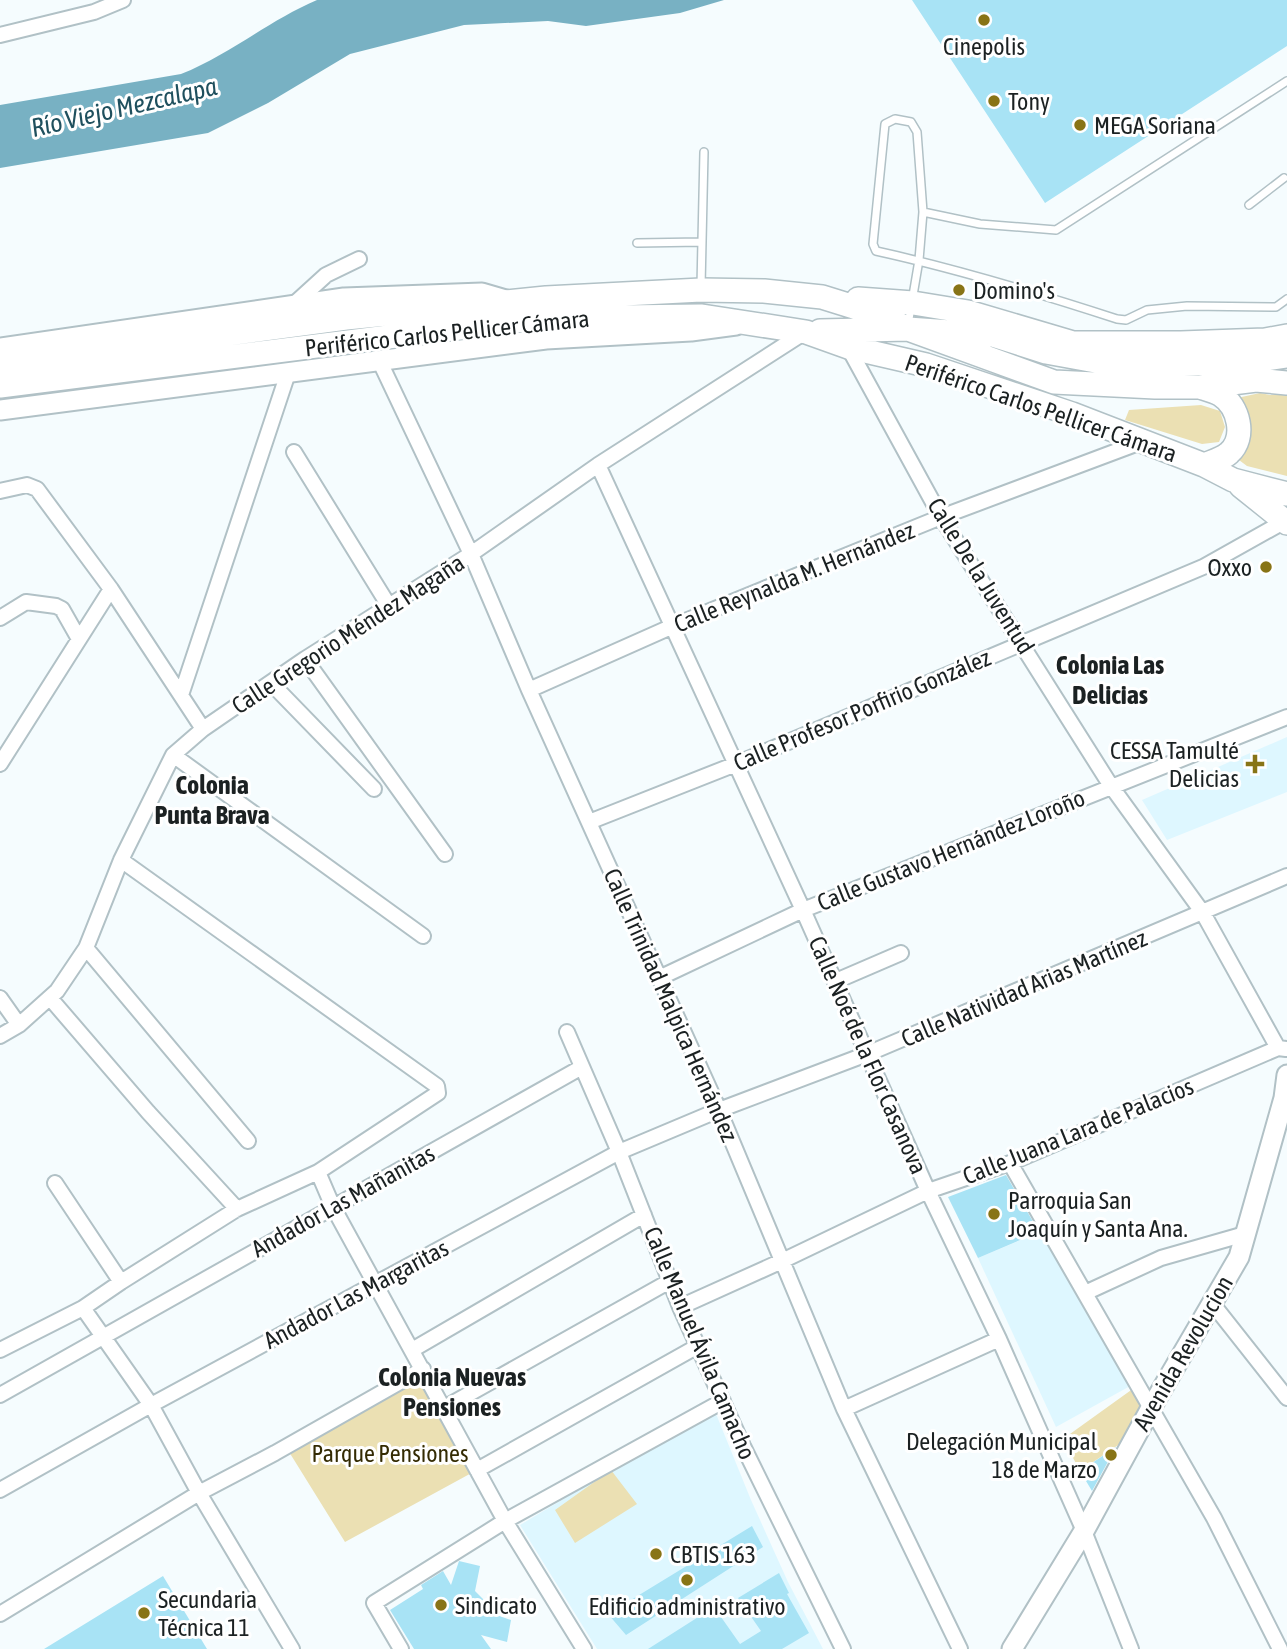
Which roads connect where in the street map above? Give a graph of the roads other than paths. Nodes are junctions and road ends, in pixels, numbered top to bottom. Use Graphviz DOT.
graph roads {
  1 [pos="123,0"];
  2 [pos="0,35"];
  3 [pos="1287,81"];
  4 [pos="704,152"];
  5 [pos="1284,178"];
  6 [pos="1249,205"];
  7 [pos="923,212"];
  8 [pos="702,242"];
  9 [pos="637,243"];
  10 [pos="359,259"];
  11 [pos="919,260"];
  12 [pos="701,290"];
  13 [pos="822,297"];
  14 [pos="1287,299"];
  15 [pos="913,303"];
  16 [pos="292,317"];
  17 [pos="746,324"];
  18 [pos="908,329"];
  19 [pos="806,332"];
  20 [pos="1287,337"];
  21 [pos="848,347"];
  22 [pos="0,348"];
  23 [pos="1287,356"];
  24 [pos="380,362"];
  25 [pos="0,365"];
  26 [pos="288,373"];
  27 [pos="1287,383"];
  28 [pos="0,386"];
  29 [pos="1200,387"];
  30 [pos="0,410"];
  31 [pos="1141,442"];
  32 [pos="294,452"];
  33 [pos="598,465"];
  34 [pos="1203,465"];
  35 [pos="1233,480"];
  36 [pos="0,491"];
  37 [pos="1287,494"];
  38 [pos="941,516"];
  39 [pos="1286,522"];
  40 [pos="471,554"];
  41 [pos="111,589"];
  42 [pos="389,606"];
  43 [pos="0,618"];
  44 [pos="673,626"];
  45 [pos="79,639"];
  46 [pos="1022,642"];
  47 [pos="305,659"];
  48 [pos="271,683"];
  49 [pos="528,690"];
  50 [pos="181,695"];
  51 [pos="1287,717"];
  52 [pos="203,729"];
  53 [pos="173,755"];
  54 [pos="0,764"];
  55 [pos="736,764"];
  56 [pos="1111,786"];
  57 [pos="374,789"];
  58 [pos="589,822"];
  59 [pos="445,854"];
  60 [pos="121,860"];
  61 [pos="1287,876"];
  62 [pos="803,910"];
  63 [pos="1203,913"];
  64 [pos="423,936"];
  65 [pos="86,948"];
  66 [pos="901,953"];
  67 [pos="659,978"];
  68 [pos="836,981"];
  69 [pos="0,998"];
  70 [pos="50,998"];
  71 [pos="19,1025"];
  72 [pos="567,1032"];
  73 [pos="0,1036"];
  74 [pos="1282,1049"];
  75 [pos="867,1054"];
  76 [pos="582,1067"];
  77 [pos="1287,1075"];
  78 [pos="719,1110"];
  79 [pos="248,1141"];
  80 [pos="619,1152"];
  81 [pos="1010,1163"];
  82 [pos="318,1172"];
  83 [pos="55,1183"];
  84 [pos="928,1191"];
  85 [pos="334,1207"];
  86 [pos="237,1209"];
  87 [pos="644,1215"];
  88 [pos="1245,1234"];
  89 [pos="782,1261"];
  90 [pos="670,1281"];
  91 [pos="121,1282"];
  92 [pos="376,1283"];
  93 [pos="1085,1293"];
  94 [pos="1212,1303"];
  95 [pos="680,1307"];
  96 [pos="83,1308"];
  97 [pos="105,1336"];
  98 [pos="999,1339"];
  99 [pos="698,1346"];
  100 [pos="0,1350"];
  101 [pos="412,1350"];
  102 [pos="423,1369"];
  103 [pos="0,1395"];
  104 [pos="1287,1398"];
  105 [pos="723,1401"];
  106 [pos="152,1405"];
  107 [pos="444,1408"];
  108 [pos="1151,1408"];
  109 [pos="844,1409"];
  110 [pos="477,1471"];
  111 [pos="0,1490"];
  112 [pos="199,1493"];
  113 [pos="505,1521"];
  114 [pos="1084,1531"];
  115 [pos="0,1614"];
  116 [pos="292,1649"];
  117 [pos="401,1649"];
  118 [pos="584,1649"];
  119 [pos="843,1649"];
  120 [pos="960,1649"];
  121 [pos="1012,1649"];
  122 [pos="1131,1649"];
  123 [pos="1280,1649"];
  1 -- 2 [label="street"];
  3 -- 7 [label="lane"];
  4 -- 8 [label="lane"];
  5 -- 6 [label="lane"];
  7 -- 11 [label="lane"];
  7 -- 11 [label="lane"];
  8 -- 9 [label="lane"];
  8 -- 12 [label="lane"];
  10 -- 16 [label="street"];
  11 -- 14 [label="lane"];
  11 -- 15 [label="lane"];
  12 -- 13 [label="main road, Periférico Carlos Pellicer Cámara"];
  12 -- 16 [label="main road, Periférico Carlos Pellicer Cámara"];
  13 -- 15 [label="main road"];
  13 -- 18 [label="main road, Periférico Carlos Pellicer Cámara"];
  15 -- 18 [label="lane"];
  15 -- 20 [label="main road"];
  16 -- 22 [label="street"];
  16 -- 25 [label="main road, Periférico Carlos Pellicer Cámara"];
  17 -- 19 [label="main road, Periférico Carlos Pellicer Cámara"];
  17 -- 24 [label="street"];
  17 -- 28 [label="main road, Periférico Carlos Pellicer Cámara"];
  18 -- 19 [label="main road"];
  18 -- 23 [label="main road"];
  18 -- 29 [label="main road, Periférico Carlos Pellicer Cámara"];
  19 -- 21 [label="main road, Periférico Carlos Pellicer Cámara"];
  19 -- 33 [label="street, Calle Gregorio Méndez Magaña"];
  21 -- 31 [label="main road, Periférico Carlos Pellicer Cámara"];
  21 -- 38 [label="street, Calle De la Juventud"];
  24 -- 26 [label="street"];
  24 -- 40 [label="street, Calle Trinidad Malpica Hernández"];
  26 -- 30 [label="street"];
  26 -- 50 [label="street"];
  27 -- 29 [label="main road, Periférico Carlos Pellicer Cámara"];
  29 -- 34 [label="main road"];
  31 -- 34 [label="main road, Periférico Carlos Pellicer Cámara"];
  31 -- 38 [label="street, Calle Reynalda M. Hernández"];
  32 -- 42 [label="street"];
  33 -- 40 [label="street, Calle Gregorio Méndez Magaña"];
  33 -- 44 [label="street, Calle Noé de la Flor Casanova"];
  34 -- 35 [label="main road, Periférico Carlos Pellicer Cámara"];
  35 -- 37 [label="main road, Periférico Carlos Pellicer Cámara"];
  35 -- 39 [label="main road"];
  36 -- 41 [label="street"];
  38 -- 44 [label="street, Calle Reynalda M. Hernández"];
  38 -- 46 [label="street, Calle De la Juventud"];
  39 -- 46 [label="street, Calle Profesor Porfirio González"];
  40 -- 42 [label="street, Calle Gregorio Méndez Magaña"];
  40 -- 49 [label="street, Calle Trinidad Malpica Hernández"];
  41 -- 45 [label="street"];
  41 -- 50 [label="street"];
  42 -- 47 [label="street, Calle Gregorio Méndez Magaña"];
  43 -- 45 [label="street"];
  44 -- 49 [label="street, Calle Reynalda M. Hernández"];
  44 -- 55 [label="street, Calle Noé de la Flor Casanova"];
  45 -- 54 [label="street"];
  46 -- 55 [label="street, Calle Profesor Porfirio González"];
  46 -- 56 [label="street, Calle De la Juventud"];
  47 -- 48 [label="street, Calle Gregorio Méndez Magaña"];
  47 -- 59 [label="street"];
  48 -- 52 [label="street, Calle Gregorio Méndez Magaña"];
  48 -- 57 [label="street"];
  49 -- 58 [label="street, Calle Trinidad Malpica Hernández"];
  50 -- 52 [label="street"];
  51 -- 56 [label="street, Calle Gustavo Hernández Loroño"];
  52 -- 53 [label="street, Calle Gregorio Méndez Magaña"];
  53 -- 60 [label="street, Calle Gregorio Méndez Magaña"];
  53 -- 64 [label="street"];
  55 -- 58 [label="street, Calle Profesor Porfirio González"];
  55 -- 62 [label="street, Calle Noé de la Flor Casanova"];
  56 -- 62 [label="street, Calle Gustavo Hernández Loroño"];
  56 -- 63 [label="street, Calle De la Juventud"];
  58 -- 67 [label="street, Calle Trinidad Malpica Hernández"];
  60 -- 65 [label="street, Calle Gregorio Méndez Magaña"];
  60 -- 82 [label="street"];
  61 -- 63 [label="street, Calle Natividad Arias Martínez"];
  62 -- 67 [label="street, Calle Gustavo Hernández Loroño"];
  62 -- 68 [label="street, Calle Noé de la Flor Casanova"];
  63 -- 74 [label="street, Calle De la Juventud"];
  63 -- 75 [label="street, Calle Natividad Arias Martínez"];
  65 -- 70 [label="street, Calle Gregorio Méndez Magaña"];
  65 -- 79 [label="street"];
  66 -- 68 [label="street"];
  67 -- 78 [label="street, Calle Trinidad Malpica Hernández"];
  68 -- 75 [label="street, Calle Noé de la Flor Casanova"];
  69 -- 71 [label="street"];
  70 -- 71 [label="street, Calle Gregorio Méndez Magaña"];
  70 -- 86 [label="street"];
  71 -- 73 [label="street, Calle Gregorio Méndez Magaña"];
  72 -- 76 [label="street, Calle Manuel Ávila Camacho"];
  74 -- 81 [label="street, Calle Juana Lara de Palacios"];
  75 -- 78 [label="street, Calle Natividad Arias Martínez"];
  75 -- 84 [label="street, Calle Noé de la Flor Casanova"];
  76 -- 80 [label="street, Calle Manuel Ávila Camacho"];
  76 -- 85 [label="street, Andador Las Mañanitas"];
  77 -- 88 [label="street, Avenida Revolucion"];
  78 -- 80 [label="street, Andador Las Margaritas"];
  78 -- 89 [label="street, Calle Trinidad Malpica Hernández"];
  80 -- 87 [label="street, Calle Manuel Ávila Camacho"];
  80 -- 92 [label="street, Andador Las Margaritas"];
  81 -- 84 [label="street, Calle Juana Lara de Palacios"];
  81 -- 93 [label="street"];
  82 -- 85 [label="street"];
  82 -- 86 [label="street"];
  83 -- 91 [label="street"];
  84 -- 89 [label="street, Calle Juana Lara de Palacios"];
  84 -- 98 [label="street, Calle Noé de la Flor Casanova"];
  85 -- 92 [label="street"];
  85 -- 97 [label="street, Andador Las Mañanitas"];
  86 -- 91 [label="street"];
  87 -- 90 [label="street, Calle Manuel Ávila Camacho"];
  87 -- 101 [label="street"];
  88 -- 93 [label="street"];
  88 -- 94 [label="street, Avenida Revolucion"];
  89 -- 95 [label="street, Calle Juana Lara de Palacios"];
  89 -- 109 [label="street, Calle Trinidad Malpica Hernández"];
  90 -- 95 [label="street, Calle Manuel Ávila Camacho"];
  90 -- 107 [label="street"];
  91 -- 96 [label="street"];
  92 -- 101 [label="street"];
  92 -- 106 [label="street, Andador Las Margaritas"];
  93 -- 108 [label="street"];
  94 -- 104 [label="street"];
  94 -- 108 [label="street, Avenida Revolucion"];
  95 -- 99 [label="street, Calle Manuel Ávila Camacho"];
  96 -- 97 [label="street"];
  96 -- 100 [label="street"];
  97 -- 103 [label="street, Andador Las Mañanitas"];
  97 -- 106 [label="street"];
  98 -- 109 [label="street"];
  98 -- 114 [label="street, Calle Noé de la Flor Casanova"];
  99 -- 105 [label="street, Calle Manuel Ávila Camacho"];
  99 -- 110 [label="street"];
  101 -- 102 [label="street"];
  102 -- 107 [label="street"];
  102 -- 112 [label="street"];
  105 -- 113 [label="street"];
  105 -- 119 [label="street, Calle Manuel Ávila Camacho"];
  106 -- 111 [label="street, Andador Las Margaritas"];
  106 -- 112 [label="street"];
  107 -- 110 [label="street"];
  108 -- 114 [label="street, Avenida Revolucion"];
  108 -- 123 [label="street"];
  109 -- 120 [label="street, Calle Trinidad Malpica Hernández"];
  110 -- 113 [label="street"];
  112 -- 115 [label="street"];
  112 -- 116 [label="street"];
  113 -- 117 [label="street"];
  113 -- 118 [label="street"];
  114 -- 121 [label="street, Avenida Revolucion"];
  114 -- 122 [label="street, Calle Noé de la Flor Casanova"];
}
